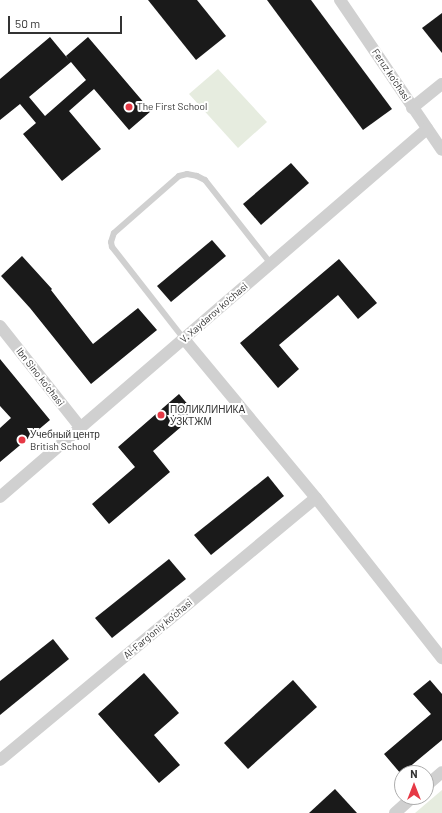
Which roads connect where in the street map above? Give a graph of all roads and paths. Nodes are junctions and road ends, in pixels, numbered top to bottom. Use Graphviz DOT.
graph roads {
  1 [pos="340,0"];
  2 [pos="442,84"];
  3 [pos="412,108"];
  4 [pos="427,129"];
  5 [pos="442,150"];
  6 [pos="271,264"];
  7 [pos="0,326"];
  8 [pos="184,339"];
  9 [pos="80,427"];
  10 [pos="0,497"];
  11 [pos="316,498"];
  12 [pos="442,658"];
  13 [pos="0,760"];
  14 [pos="442,772"];
  15 [pos="434,779"];
  16 [pos="404,805"];
  17 [pos="395,813"];
  1 -- 3 [label="street, Feruz ko‘chasi"];
  2 -- 3 [label="street"];
  3 -- 4 [label="street, Feruz ko‘chasi"];
  4 -- 5 [label="street, Feruz ko‘chasi"];
  4 -- 6 [label="street, V. Xaydarov ko‘chasi"];
  6 -- 8 [label="street, V. Xaydarov ko‘chasi"];
  6 -- 8 [label="lane"];
  7 -- 9 [label="street, Ibn Sino ko‘chasi"];
  8 -- 9 [label="street, V. Xaydarov ko‘chasi"];
  8 -- 11 [label="street"];
  9 -- 10 [label="street, V. Xaydarov ko‘chasi"];
  11 -- 12 [label="street"];
  11 -- 13 [label="street, Al-Farg‘oniy ko‘chasi"];
  14 -- 15 [label="street"];
  16 -- 17 [label="street"];
}
